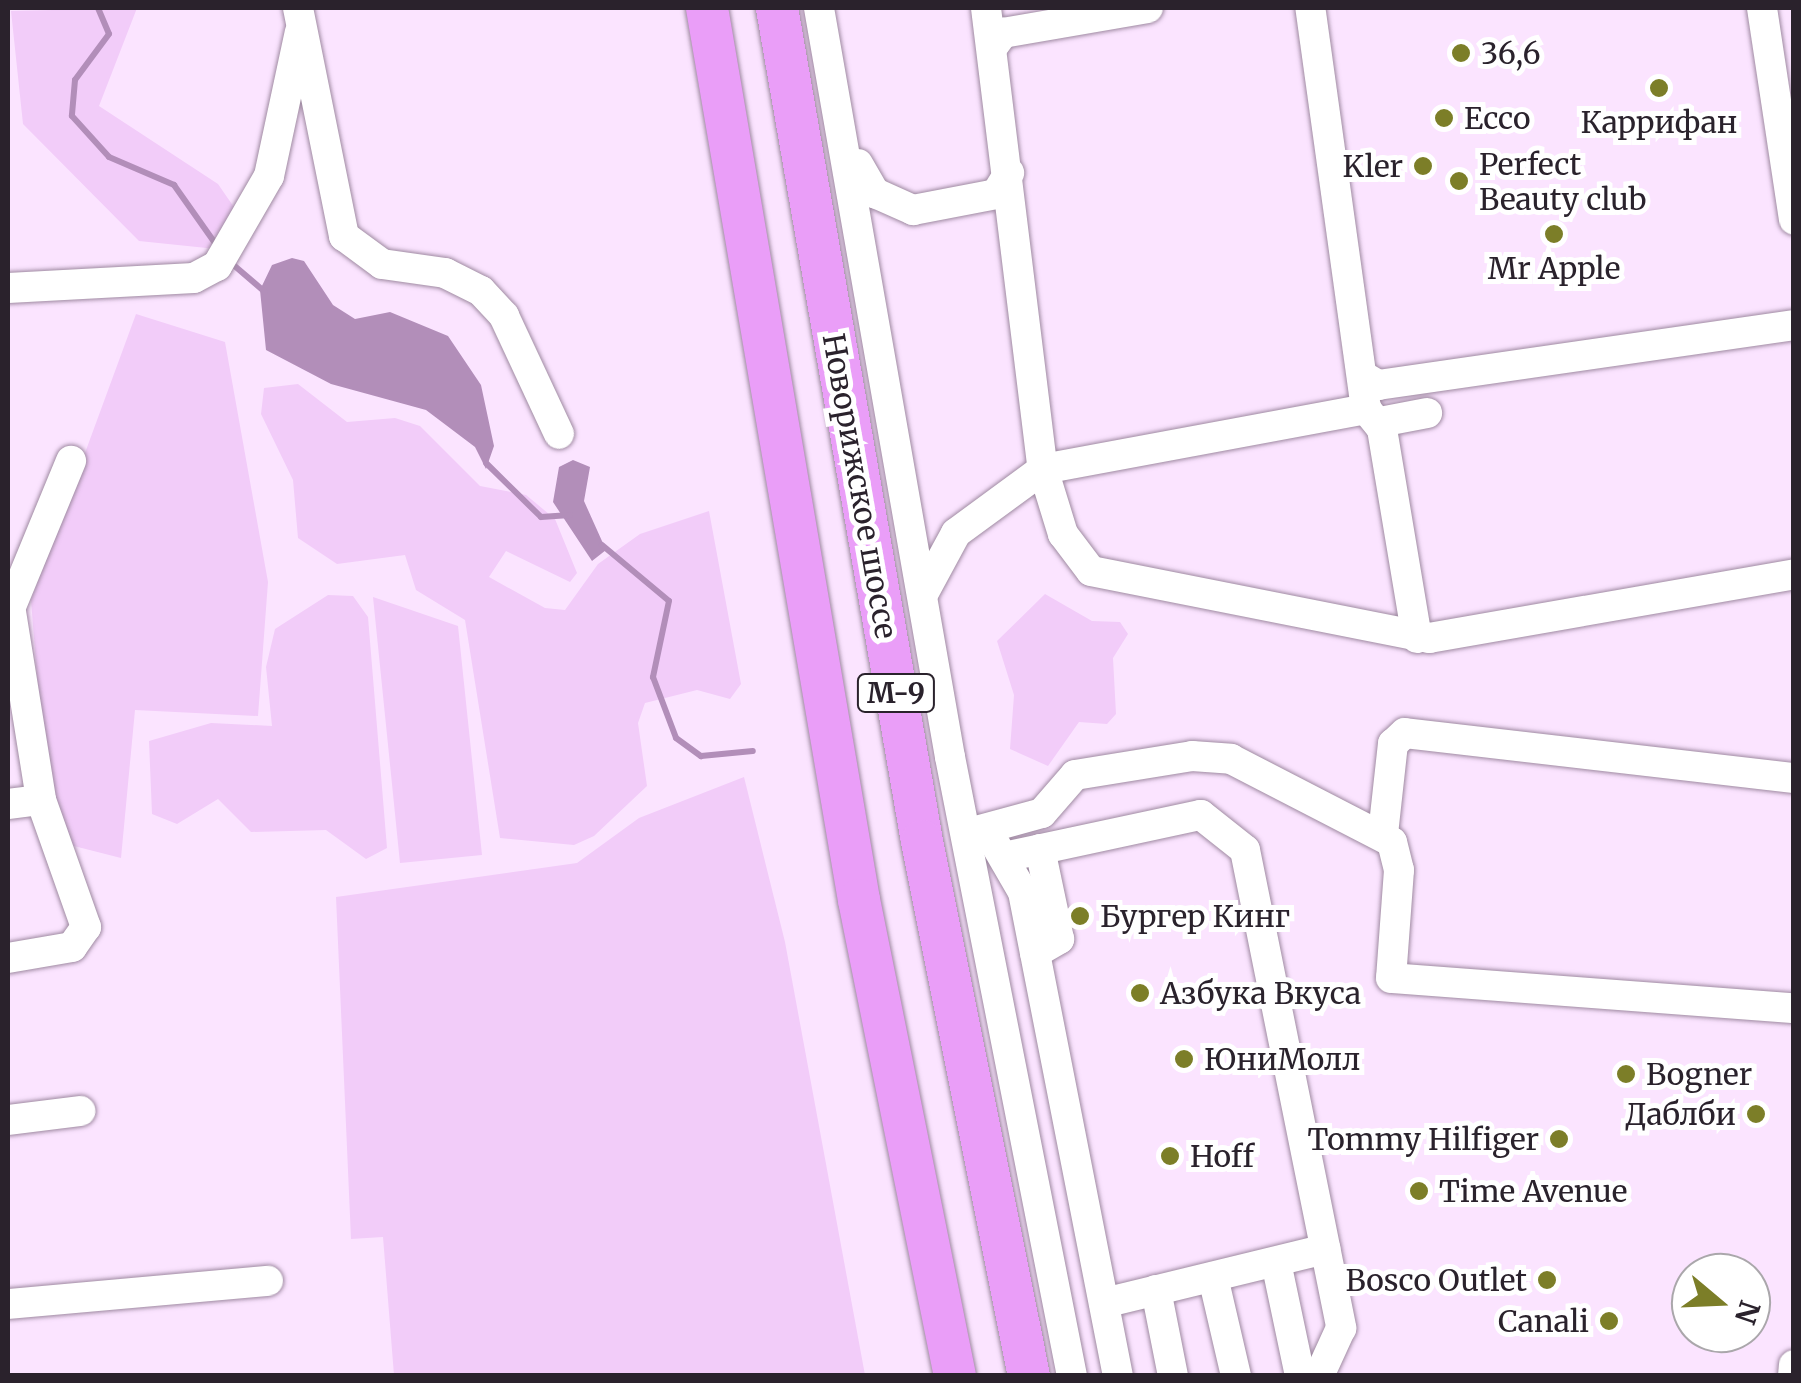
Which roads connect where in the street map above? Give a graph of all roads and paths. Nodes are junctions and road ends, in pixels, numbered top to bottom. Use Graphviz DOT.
graph roads {
  1 [pos="707,8"];
  2 [pos="777,8"];
  3 [pos="819,8"];
  4 [pos="986,8"];
  5 [pos="1148,8"];
  6 [pos="1310,8"];
  7 [pos="1762,8"];
  8 [pos="299,20"];
  9 [pos="992,48"];
  10 [pos="848,142"];
  11 [pos="1009,173"];
  12 [pos="1794,220"];
  13 [pos="1016,222"];
  14 [pos="872,286"];
  15 [pos="8,288"];
  16 [pos="1794,326"];
  17 [pos="1371,403"];
  18 [pos="1427,413"];
  19 [pos="558,434"];
  20 [pos="71,461"];
  21 [pos="1043,469"];
  22 [pos="1794,574"];
  23 [pos="923,594"];
  24 [pos="10,598"];
  25 [pos="1417,638"];
  26 [pos="13,646"];
  27 [pos="950,756"];
  28 [pos="1794,778"];
  29 [pos="41,800"];
  30 [pos="8,804"];
  31 [pos="980,830"];
  32 [pos="1383,834"];
  33 [pos="1040,849"];
  34 [pos="1009,856"];
  35 [pos="1035,953"];
  36 [pos="8,958"];
  37 [pos="1794,1008"];
  38 [pos="80,1111"];
  39 [pos="8,1120"];
  40 [pos="1326,1248"];
  41 [pos="1276,1262"];
  42 [pos="1212,1277"];
  43 [pos="268,1281"];
  44 [pos="1156,1290"];
  45 [pos="1104,1303"];
  46 [pos="8,1304"];
  47 [pos="1794,1365"];
  48 [pos="955,1376"];
  49 [pos="1029,1376"];
  50 [pos="1072,1376"];
  51 [pos="1118,1376"];
  52 [pos="1173,1376"];
  53 [pos="1236,1376"];
  54 [pos="1300,1376"];
  55 [pos="1319,1376"];
  56 [pos="1793,1376"];
  1 -- 48 [label="highway, М-9"];
  2 -- 49 [label="highway, Новорижское шоссе / М-9"];
  3 -- 10 [label="street"];
  4 -- 9 [label="street"];
  5 -- 9 [label="street"];
  6 -- 17 [label="street"];
  7 -- 12 [label="street"];
  8 -- 15 [label="street"];
  8 -- 19 [label="street"];
  9 -- 11 [label="street"];
  10 -- 11 [label="street"];
  10 -- 14 [label="street"];
  11 -- 13 [label="street"];
  13 -- 14 [label="street"];
  13 -- 21 [label="street"];
  14 -- 23 [label="street"];
  16 -- 17 [label="street"];
  17 -- 18 [label="street"];
  17 -- 21 [label="street"];
  17 -- 25 [label="street"];
  20 -- 24 [label="street"];
  21 -- 23 [label="street"];
  21 -- 25 [label="street"];
  22 -- 25 [label="street"];
  23 -- 27 [label="street"];
  24 -- 26 [label="street"];
  26 -- 29 [label="street"];
  27 -- 31 [label="street"];
  27 -- 50 [label="street"];
  28 -- 32 [label="street"];
  29 -- 30 [label="street"];
  29 -- 36 [label="street"];
  31 -- 32 [label="street"];
  31 -- 34 [label="street"];
  32 -- 37 [label="street"];
  33 -- 34 [label="street"];
  33 -- 35 [label="street"];
  33 -- 40 [label="street"];
  34 -- 35 [label="street"];
  35 -- 45 [label="street"];
  38 -- 39 [label="street"];
  40 -- 41 [label="street"];
  40 -- 55 [label="street"];
  41 -- 42 [label="street"];
  41 -- 54 [label="street"];
  42 -- 44 [label="street"];
  42 -- 53 [label="street"];
  43 -- 46 [label="street"];
  44 -- 45 [label="street"];
  44 -- 52 [label="street"];
  45 -- 51 [label="street"];
  47 -- 56 [label="street"];
}
